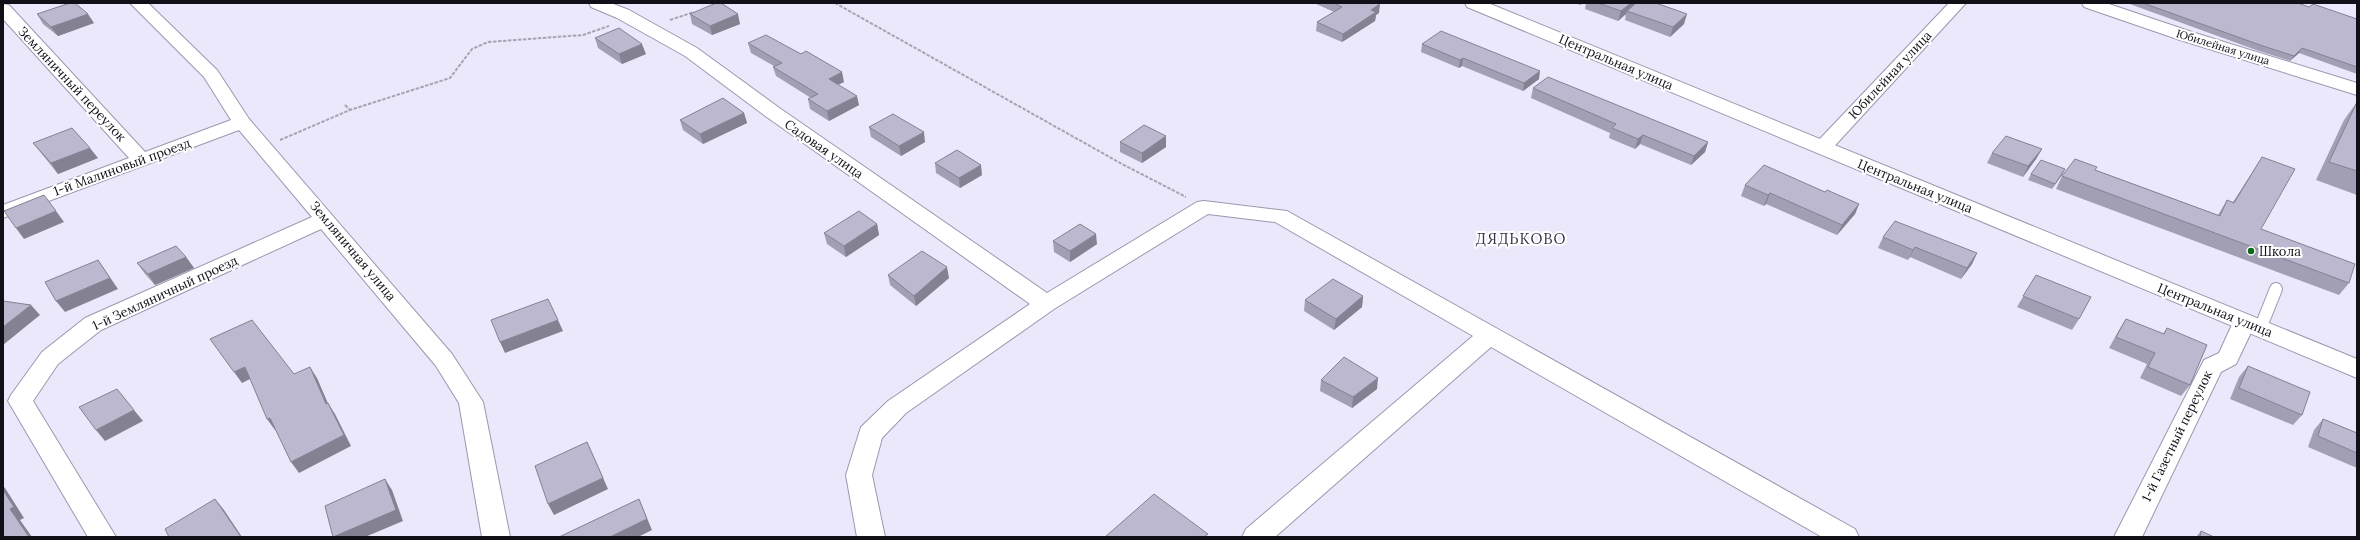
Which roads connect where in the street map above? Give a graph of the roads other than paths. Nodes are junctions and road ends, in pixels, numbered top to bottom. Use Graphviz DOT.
graph roads {
  1 [pos="138,3"];
  2 [pos="597,3"];
  3 [pos="1473,3"];
  4 [pos="1958,3"];
  5 [pos="2090,3"];
  6 [pos="3,9"];
  7 [pos="2357,89"];
  8 [pos="242,122"];
  9 [pos="1822,148"];
  10 [pos="141,159"];
  11 [pos="3,212"];
  12 [pos="326,219"];
  13 [pos="2276,289"];
  14 [pos="1046,304"];
  15 [pos="2252,325"];
  16 [pos="1490,335"];
  17 [pos="2357,369"];
  18 [pos="102,537"];
  19 [pos="496,537"];
  20 [pos="871,537"];
  21 [pos="1256,537"];
  22 [pos="1845,537"];
  23 [pos="2128,537"];
  1 -- 8 [label="street, Земляничная улица"];
  2 -- 14 [label="street, Садовая улица"];
  3 -- 9 [label="street, Центральная улица"];
  4 -- 9 [label="street, Юбилейная улица"];
  5 -- 7 [label="street, Юбилейная улица"];
  6 -- 10 [label="street, Земляничный переулок"];
  8 -- 10 [label="street, 1-й Малиновый проезд"];
  8 -- 12 [label="street, Земляничная улица"];
  9 -- 15 [label="street, Центральная улица"];
  10 -- 11 [label="street, 1-й Малиновый проезд"];
  12 -- 18 [label="street, 1-й Земляничный проезд"];
  12 -- 19 [label="street, Земляничная улица"];
  13 -- 15 [label="lane"];
  14 -- 16 [label="street"];
  14 -- 20 [label="street"];
  15 -- 17 [label="street, Центральная улица"];
  15 -- 23 [label="street, 1-й Газетный переулок"];
  16 -- 21 [label="street"];
  16 -- 22 [label="street"];
}
